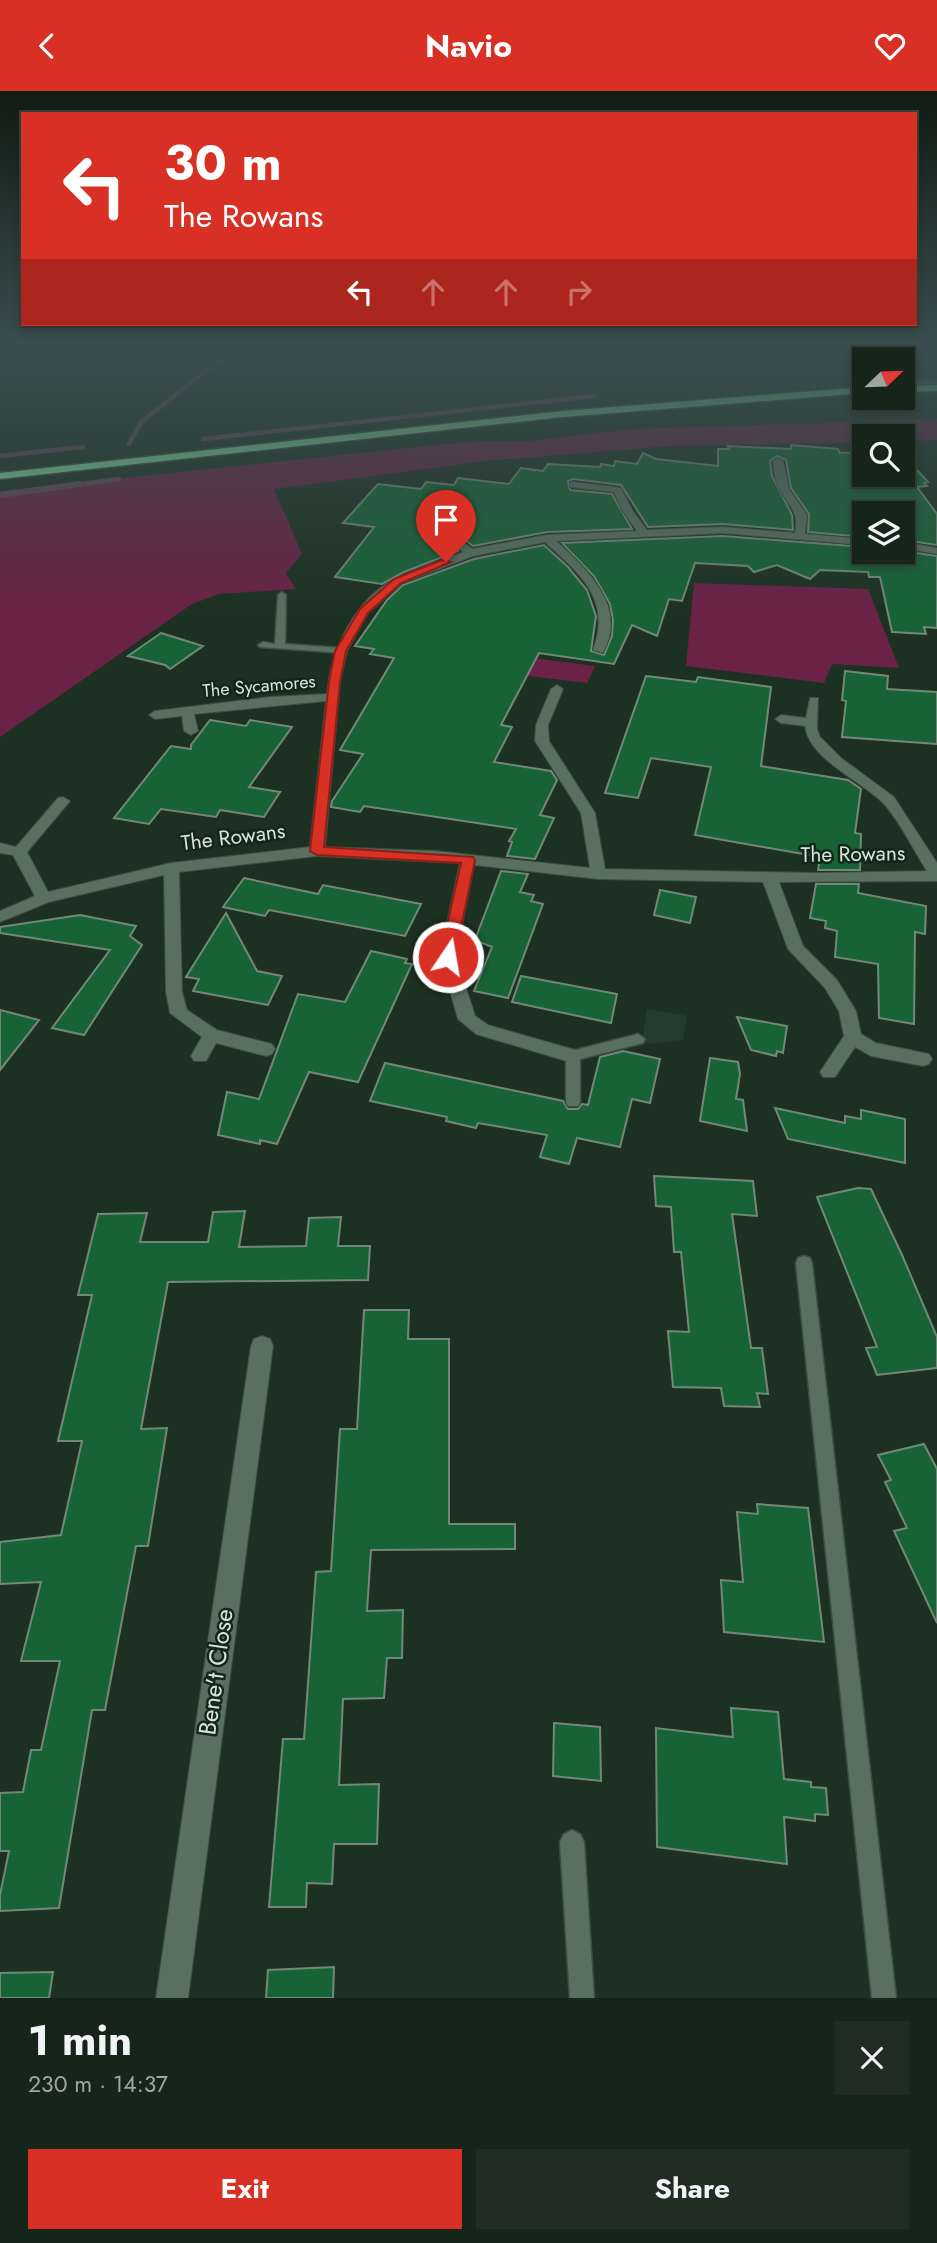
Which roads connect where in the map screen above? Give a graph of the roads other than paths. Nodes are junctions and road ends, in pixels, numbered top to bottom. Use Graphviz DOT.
graph roads {
  1 [pos="381,434"];
  2 [pos="778,461"];
  3 [pos="0,476"];
  4 [pos="620,478"];
  5 [pos="573,485"];
  6 [pos="618,490"];
  7 [pos="443,497"];
  8 [pos="644,533"];
  9 [pos="547,538"];
  10 [pos="799,538"];
  11 [pos="852,541"];
  12 [pos="915,547"];
  13 [pos="937,551"];
  14 [pos="470,553"];
  15 [pos="282,595"];
  16 [pos="263,645"];
  17 [pos="281,647"];
  18 [pos="599,650"];
  19 [pos="341,651"];
  20 [pos="557,689"];
  21 [pos="334,697"];
  22 [pos="814,701"];
  23 [pos="187,711"];
  24 [pos="155,715"];
  25 [pos="781,719"];
  26 [pos="811,723"];
  27 [pos="191,731"];
  28 [pos="63,801"];
  29 [pos="0,848"];
  30 [pos="317,851"];
  31 [pos="19,852"];
  32 [pos="468,860"];
  33 [pos="172,868"];
  34 [pos="598,874"];
  35 [pos="769,877"];
  36 [pos="44,898"];
  37 [pos="0,917"];
  38 [pos="212,1035"];
  39 [pos="853,1037"];
  40 [pos="638,1039"];
  41 [pos="266,1048"];
  42 [pos="200,1056"];
  43 [pos="573,1056"];
  44 [pos="923,1059"];
  45 [pos="830,1072"];
  46 [pos="573,1102"];
  47 [pos="804,1263"];
  48 [pos="262,1346"];
  49 [pos="572,1842"];
  50 [pos="172,1998"];
  51 [pos="582,1998"];
  52 [pos="884,1998"];
  1 -- 3 [label="highway"];
  2 -- 10 [label="street"];
  4 -- 6 [label="street"];
  5 -- 6 [label="street"];
  6 -- 8 [label="street"];
  7 -- 14 [label="street"];
  8 -- 9 [label="street, The Sycamores"];
  8 -- 10 [label="street, The Sycamores"];
  9 -- 14 [label="street, The Sycamores"];
  9 -- 18 [label="street"];
  10 -- 11 [label="street, The Sycamores"];
  12 -- 13 [label="street"];
  14 -- 19 [label="street, The Sycamores"];
  15 -- 17 [label="lane"];
  16 -- 17 [label="lane"];
  17 -- 19 [label="lane"];
  19 -- 21 [label="street, The Sycamores"];
  20 -- 34 [label="street"];
  21 -- 23 [label="street, The Sycamores"];
  21 -- 30 [label="street, The Sycamores"];
  22 -- 26 [label="street"];
  23 -- 24 [label="street, The Sycamores"];
  23 -- 27 [label="street, The Sycamores"];
  25 -- 26 [label="street"];
  26 -- 35 [label="street, The Rowans"];
  28 -- 31 [label="street"];
  29 -- 31 [label="street"];
  30 -- 32 [label="street, The Rowans"];
  30 -- 33 [label="street, The Rowans"];
  31 -- 36 [label="street"];
  32 -- 34 [label="street, The Rowans"];
  32 -- 43 [label="street"];
  33 -- 36 [label="street, The Rowans"];
  33 -- 38 [label="street, The Rowans"];
  34 -- 35 [label="street, The Rowans"];
  35 -- 39 [label="street"];
  36 -- 37 [label="street, The Rowans"];
  38 -- 41 [label="street, The Rowans"];
  38 -- 42 [label="street"];
  39 -- 44 [label="street"];
  39 -- 45 [label="street"];
  40 -- 43 [label="lane"];
  43 -- 46 [label="lane"];
  47 -- 52 [label="lane"];
  48 -- 50 [label="street, Bene't Close"];
  49 -- 51 [label="lane"];
}
